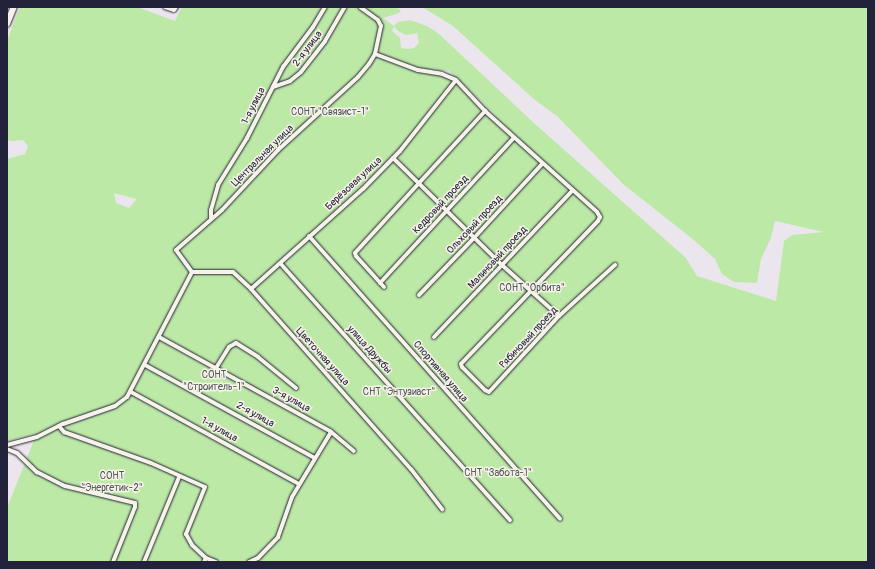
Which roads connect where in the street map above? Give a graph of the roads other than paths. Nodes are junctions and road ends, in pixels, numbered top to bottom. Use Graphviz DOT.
graph roads {
  1 [pos="14,7"];
  2 [pos="166,7"];
  3 [pos="325,7"];
  4 [pos="345,7"];
  5 [pos="360,7"];
  6 [pos="175,9"];
  7 [pos="7,24"];
  8 [pos="375,54"];
  9 [pos="456,80"];
  10 [pos="272,87"];
  11 [pos="485,111"];
  12 [pos="514,138"];
  13 [pos="393,158"];
  14 [pos="542,164"];
  15 [pos="419,185"];
  16 [pos="573,190"];
  17 [pos="446,211"];
  18 [pos="211,219"];
  19 [pos="309,236"];
  20 [pos="474,238"];
  21 [pos="280,263"];
  22 [pos="615,265"];
  23 [pos="503,266"];
  24 [pos="192,272"];
  25 [pos="251,289"];
  26 [pos="531,291"];
  27 [pos="418,295"];
  28 [pos="559,316"];
  29 [pos="159,337"];
  30 [pos="434,337"];
  31 [pos="145,366"];
  32 [pos="216,368"];
  33 [pos="296,388"];
  34 [pos="131,392"];
  35 [pos="60,426"];
  36 [pos="332,432"];
  37 [pos="7,445"];
  38 [pos="7,449"];
  39 [pos="354,451"];
  40 [pos="315,458"];
  41 [pos="179,477"];
  42 [pos="299,484"];
  43 [pos="442,509"];
  44 [pos="560,519"];
  45 [pos="510,520"];
  46 [pos="205,560"];
  47 [pos="113,562"];
  48 [pos="144,562"];
  49 [pos="216,562"];
  50 [pos="249,562"];
  1 -- 7 [label="main road"];
  2 -- 6 [label="street"];
  3 -- 10 [label="street, 1-я улица"];
  4 -- 10 [label="street, 2-я улица"];
  5 -- 8 [label="street"];
  8 -- 9 [label="street"];
  8 -- 18 [label="street, Центральная улица"];
  9 -- 11 [label="street"];
  9 -- 13 [label="street, Берёзовая улица"];
  10 -- 18 [label="street, 1-я улица"];
  11 -- 12 [label="street"];
  11 -- 15 [label="street"];
  12 -- 14 [label="street"];
  12 -- 17 [label="street, Кедровый проезд"];
  13 -- 15 [label="street"];
  13 -- 19 [label="street, Берёзовая улица"];
  14 -- 16 [label="street"];
  14 -- 20 [label="street, Ольховый проезд"];
  15 -- 17 [label="street"];
  15 -- 17 [label="street, Кедровый проезд"];
  16 -- 23 [label="street, Малиновый проезд"];
  16 -- 26 [label="street"];
  17 -- 20 [label="street"];
  18 -- 24 [label="street, Центральная улица"];
  19 -- 21 [label="street, Берёзовая улица"];
  19 -- 44 [label="street, Спортивная улица"];
  20 -- 23 [label="street"];
  20 -- 27 [label="street, Ольховый проезд"];
  21 -- 25 [label="street, Берёзовая улица"];
  21 -- 45 [label="street, улица Дружбы"];
  22 -- 28 [label="street, Рябиновый проезд"];
  23 -- 26 [label="street"];
  23 -- 30 [label="street, Малиновый проезд"];
  24 -- 25 [label="street, Цветочная улица"];
  24 -- 29 [label="street"];
  25 -- 43 [label="street, Цветочная улица"];
  26 -- 28 [label="street"];
  26 -- 28 [label="street, Рябиновый проезд"];
  29 -- 31 [label="street"];
  29 -- 32 [label="street, 3-я улица"];
  31 -- 34 [label="street"];
  31 -- 40 [label="street, 2-я улица"];
  32 -- 33 [label="street, 3-я улица"];
  32 -- 36 [label="street, 3-я улица"];
  34 -- 35 [label="street"];
  34 -- 42 [label="street, 1-я улица"];
  35 -- 37 [label="street"];
  35 -- 41 [label="street"];
  36 -- 39 [label="street, 3-я улица"];
  36 -- 40 [label="street"];
  38 -- 47 [label="street"];
  40 -- 42 [label="street"];
  41 -- 46 [label="street"];
  41 -- 48 [label="street"];
  42 -- 50 [label="street"];
  46 -- 49 [label="street"];
}
